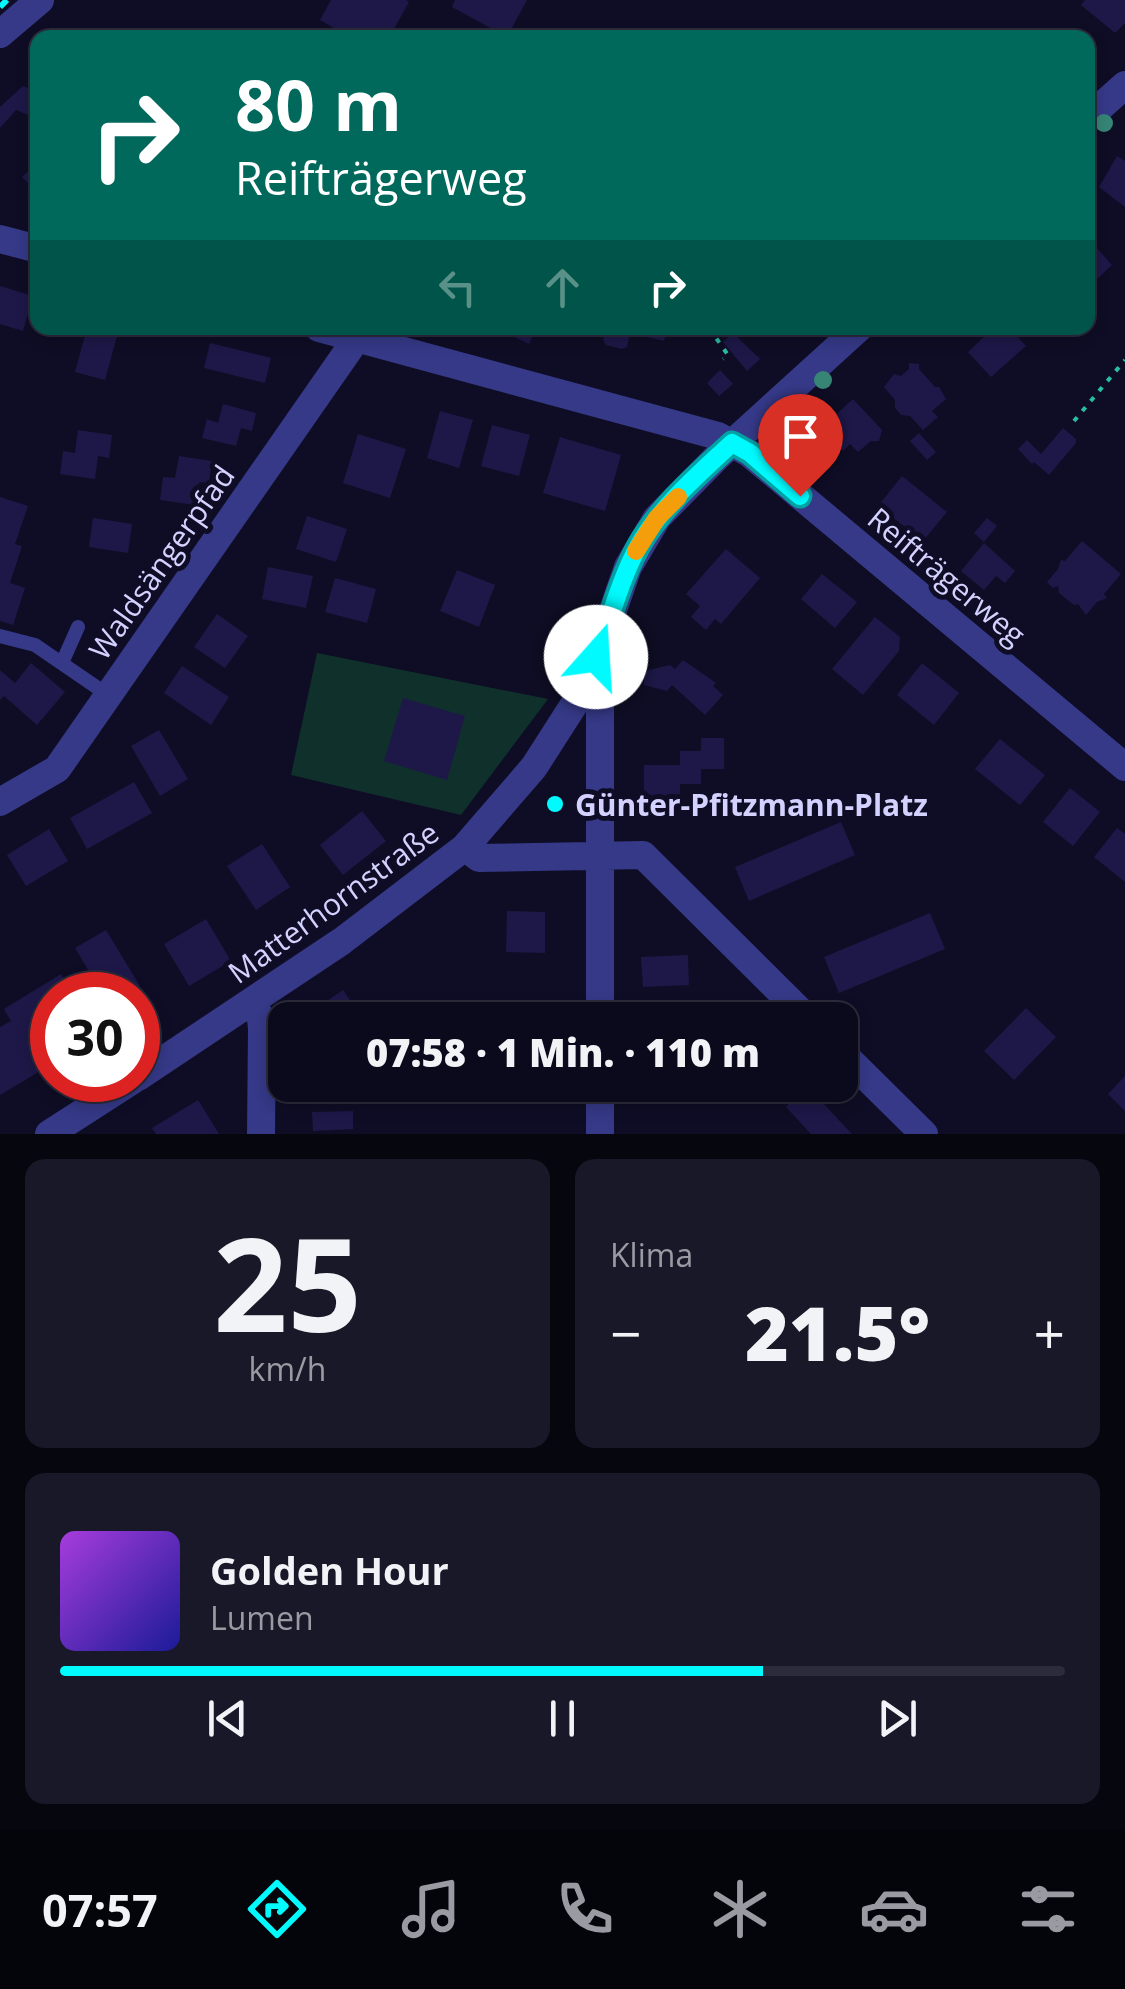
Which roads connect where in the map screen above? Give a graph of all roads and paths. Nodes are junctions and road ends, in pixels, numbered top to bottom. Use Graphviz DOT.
graph roads {
  1 [pos="40,0"];
  2 [pos="0,34"];
  3 [pos="1121,97"];
  4 [pos="1095,114"];
  5 [pos="0,239"];
  6 [pos="30,248"];
  7 [pos="346,335"];
  8 [pos="714,335"];
  9 [pos="851,335"];
  10 [pos="357,338"];
  11 [pos="723,360"];
  12 [pos="1125,360"];
  13 [pos="1074,421"];
  14 [pos="732,443"];
  15 [pos="78,627"];
  16 [pos="0,636"];
  17 [pos="62,662"];
  18 [pos="588,678"];
  19 [pos="108,695"];
  20 [pos="1125,767"];
  21 [pos="0,802"];
  22 [pos="465,847"];
  23 [pos="601,856"];
  24 [pos="600,1002"];
  25 [pos="791,1002"];
  26 [pos="252,1003"];
  27 [pos="160,1062"];
  28 [pos="858,1069"];
  29 [pos="98,1102"];
  30 [pos="600,1102"];
  31 [pos="49,1134"];
  32 [pos="261,1134"];
  33 [pos="600,1134"];
  34 [pos="924,1134"];
  1 -- 2 [label="street"];
  3 -- 4 [label="street"];
  5 -- 6 [label="street"];
  7 -- 10 [label="street, Reifträgerweg"];
  8 -- 11 [label="path"];
  9 -- 14 [label="street, Matterhornstraße"];
  10 -- 14 [label="street, Reifträgerweg"];
  10 -- 19 [label="street, Waldsängerpfad"];
  12 -- 13 [label="path"];
  14 -- 18 [label="street, Matterhornstraße"];
  14 -- 20 [label="street, Reifträgerweg"];
  15 -- 17 [label="lane"];
  16 -- 17 [label="lane"];
  17 -- 19 [label="lane"];
  18 -- 22 [label="street, Matterhornstraße"];
  18 -- 23 [label="street"];
  19 -- 21 [label="street, Waldsängerpfad"];
  22 -- 23 [label="street"];
  22 -- 26 [label="street, Matterhornstraße"];
  23 -- 24 [label="street"];
  23 -- 25 [label="street"];
  26 -- 27 [label="street, Matterhornstraße"];
  26 -- 32 [label="street"];
  28 -- 34 [label="street"];
  29 -- 31 [label="street, Matterhornstraße"];
  30 -- 33 [label="street"];
}
